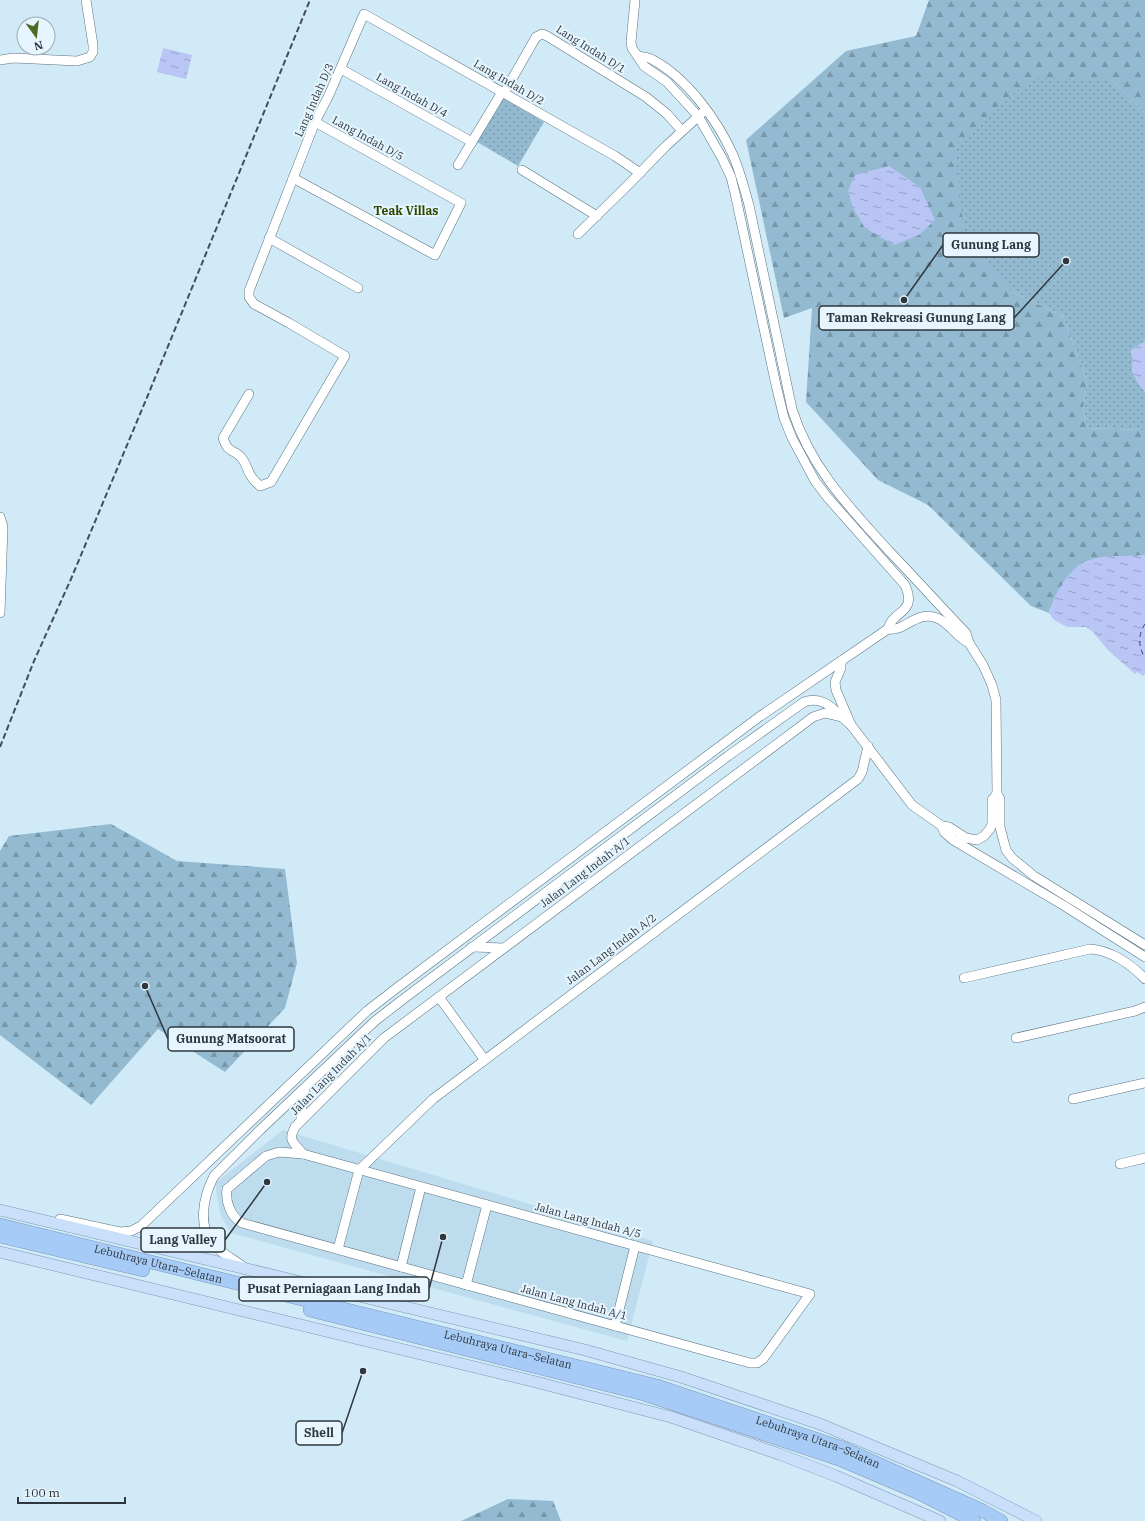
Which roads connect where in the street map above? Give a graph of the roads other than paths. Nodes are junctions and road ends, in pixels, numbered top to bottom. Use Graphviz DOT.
graph roads {
  1 [pos="86,0"];
  2 [pos="635,0"];
  3 [pos="364,14"];
  4 [pos="638,56"];
  5 [pos="0,60"];
  6 [pos="341,69"];
  7 [pos="503,93"];
  8 [pos="706,110"];
  9 [pos="698,116"];
  10 [pos="315,122"];
  11 [pos="682,132"];
  12 [pos="472,142"];
  13 [pos="458,165"];
  14 [pos="522,170"];
  15 [pos="640,173"];
  16 [pos="293,178"];
  17 [pos="597,216"];
  18 [pos="578,234"];
  19 [pos="270,238"];
  20 [pos="358,288"];
  21 [pos="249,394"];
  22 [pos="0,517"];
  23 [pos="0,609"];
  24 [pos="888,629"];
  25 [pos="969,643"];
  26 [pos="841,661"];
  27 [pos="841,717"];
  28 [pos="852,725"];
  29 [pos="868,746"];
  30 [pos="997,794"];
  31 [pos="942,826"];
  32 [pos="1145,945"];
  33 [pos="472,947"];
  34 [pos="504,948"];
  35 [pos="1145,957"];
  36 [pos="964,978"];
  37 [pos="1145,979"];
  38 [pos="439,997"];
  39 [pos="1145,1007"];
  40 [pos="1016,1038"];
  41 [pos="484,1059"];
  42 [pos="1145,1083"];
  43 [pos="305,1088"];
  44 [pos="1073,1099"];
  45 [pos="301,1120"];
  46 [pos="303,1154"];
  47 [pos="1145,1158"];
  48 [pos="1120,1164"];
  49 [pos="359,1170"];
  50 [pos="421,1187"];
  51 [pos="487,1205"];
  52 [pos="0,1210"];
  53 [pos="19,1215"];
  54 [pos="0,1225"];
  55 [pos="0,1236"];
  56 [pos="635,1246"];
  57 [pos="338,1249"];
  58 [pos="0,1252"];
  59 [pos="400,1267"];
  60 [pos="246,1269"];
  61 [pos="466,1285"];
  62 [pos="810,1294"];
  63 [pos="615,1326"];
  64 [pos="940,1521"];
  65 [pos="974,1521"];
  66 [pos="1001,1521"];
  67 [pos="1036,1521"];
  1 -- 5 [label="street"];
  2 -- 4 [label="street"];
  3 -- 6 [label="street, Lang Indah D/3"];
  3 -- 7 [label="street, Lang Indah D/2"];
  4 -- 8 [label="street"];
  4 -- 9 [label="street"];
  6 -- 10 [label="street, Lang Indah D/3"];
  6 -- 12 [label="street, Lang Indah D/4"];
  7 -- 11 [label="street, Lang Indah D/1"];
  7 -- 12 [label="street, Lang Indah D/1"];
  7 -- 15 [label="street, Lang Indah D/2"];
  8 -- 9 [label="street"];
  8 -- 25 [label="street"];
  9 -- 11 [label="street"];
  9 -- 24 [label="street"];
  10 -- 16 [label="street, Lang Indah D/3"];
  10 -- 16 [label="street, Lang Indah D/5"];
  11 -- 15 [label="street"];
  12 -- 13 [label="street, Lang Indah D/1"];
  14 -- 17 [label="street"];
  15 -- 17 [label="street"];
  16 -- 19 [label="street, Lang Indah D/3"];
  17 -- 18 [label="street"];
  19 -- 20 [label="street"];
  19 -- 21 [label="street, Lang Indah D/3"];
  22 -- 23 [label="street"];
  24 -- 25 [label="street"];
  24 -- 26 [label="street"];
  25 -- 30 [label="street"];
  26 -- 28 [label="street"];
  26 -- 53 [label="street"];
  27 -- 28 [label="street, Jalan Lang Indah A/1"];
  27 -- 33 [label="street, Jalan Lang Indah A/1"];
  27 -- 34 [label="street, Jalan Lang Indah A/1"];
  28 -- 29 [label="street"];
  29 -- 31 [label="street"];
  29 -- 41 [label="street, Jalan Lang Indah A/2"];
  30 -- 31 [label="street"];
  30 -- 32 [label="street"];
  31 -- 35 [label="street"];
  33 -- 34 [label="street"];
  33 -- 43 [label="street, Jalan Lang Indah A/1"];
  34 -- 38 [label="street, Jalan Lang Indah A/1"];
  36 -- 37 [label="street"];
  38 -- 41 [label="street"];
  38 -- 45 [label="street, Jalan Lang Indah A/1"];
  39 -- 40 [label="street"];
  41 -- 49 [label="street, Jalan Lang Indah A/2"];
  42 -- 44 [label="street"];
  43 -- 45 [label="street"];
  43 -- 60 [label="street, Jalan Lang Indah A/1"];
  45 -- 46 [label="street, Jalan Lang Indah A/1"];
  46 -- 49 [label="street, Jalan Lang Indah A/5"];
  46 -- 57 [label="street, Jalan Lang Indah A/1"];
  47 -- 48 [label="street"];
  49 -- 50 [label="street, Jalan Lang Indah A/5"];
  49 -- 57 [label="street"];
  50 -- 51 [label="street, Jalan Lang Indah A/5"];
  50 -- 59 [label="street"];
  51 -- 56 [label="street, Jalan Lang Indah A/5"];
  51 -- 61 [label="street"];
  52 -- 53 [label="main road"];
  53 -- 60 [label="main road"];
  54 -- 66 [label="highway, Lebuhraya Utara–Selatan"];
  55 -- 65 [label="highway, Lebuhraya Utara–Selatan"];
  56 -- 62 [label="street, Jalan Lang Indah A/5"];
  56 -- 63 [label="street"];
  57 -- 59 [label="street, Jalan Lang Indah A/1"];
  58 -- 64 [label="main road"];
  59 -- 61 [label="street, Jalan Lang Indah A/1"];
  60 -- 67 [label="main road"];
  61 -- 63 [label="street, Jalan Lang Indah A/1"];
  62 -- 63 [label="street, Jalan Lang Indah A/1"];
}
